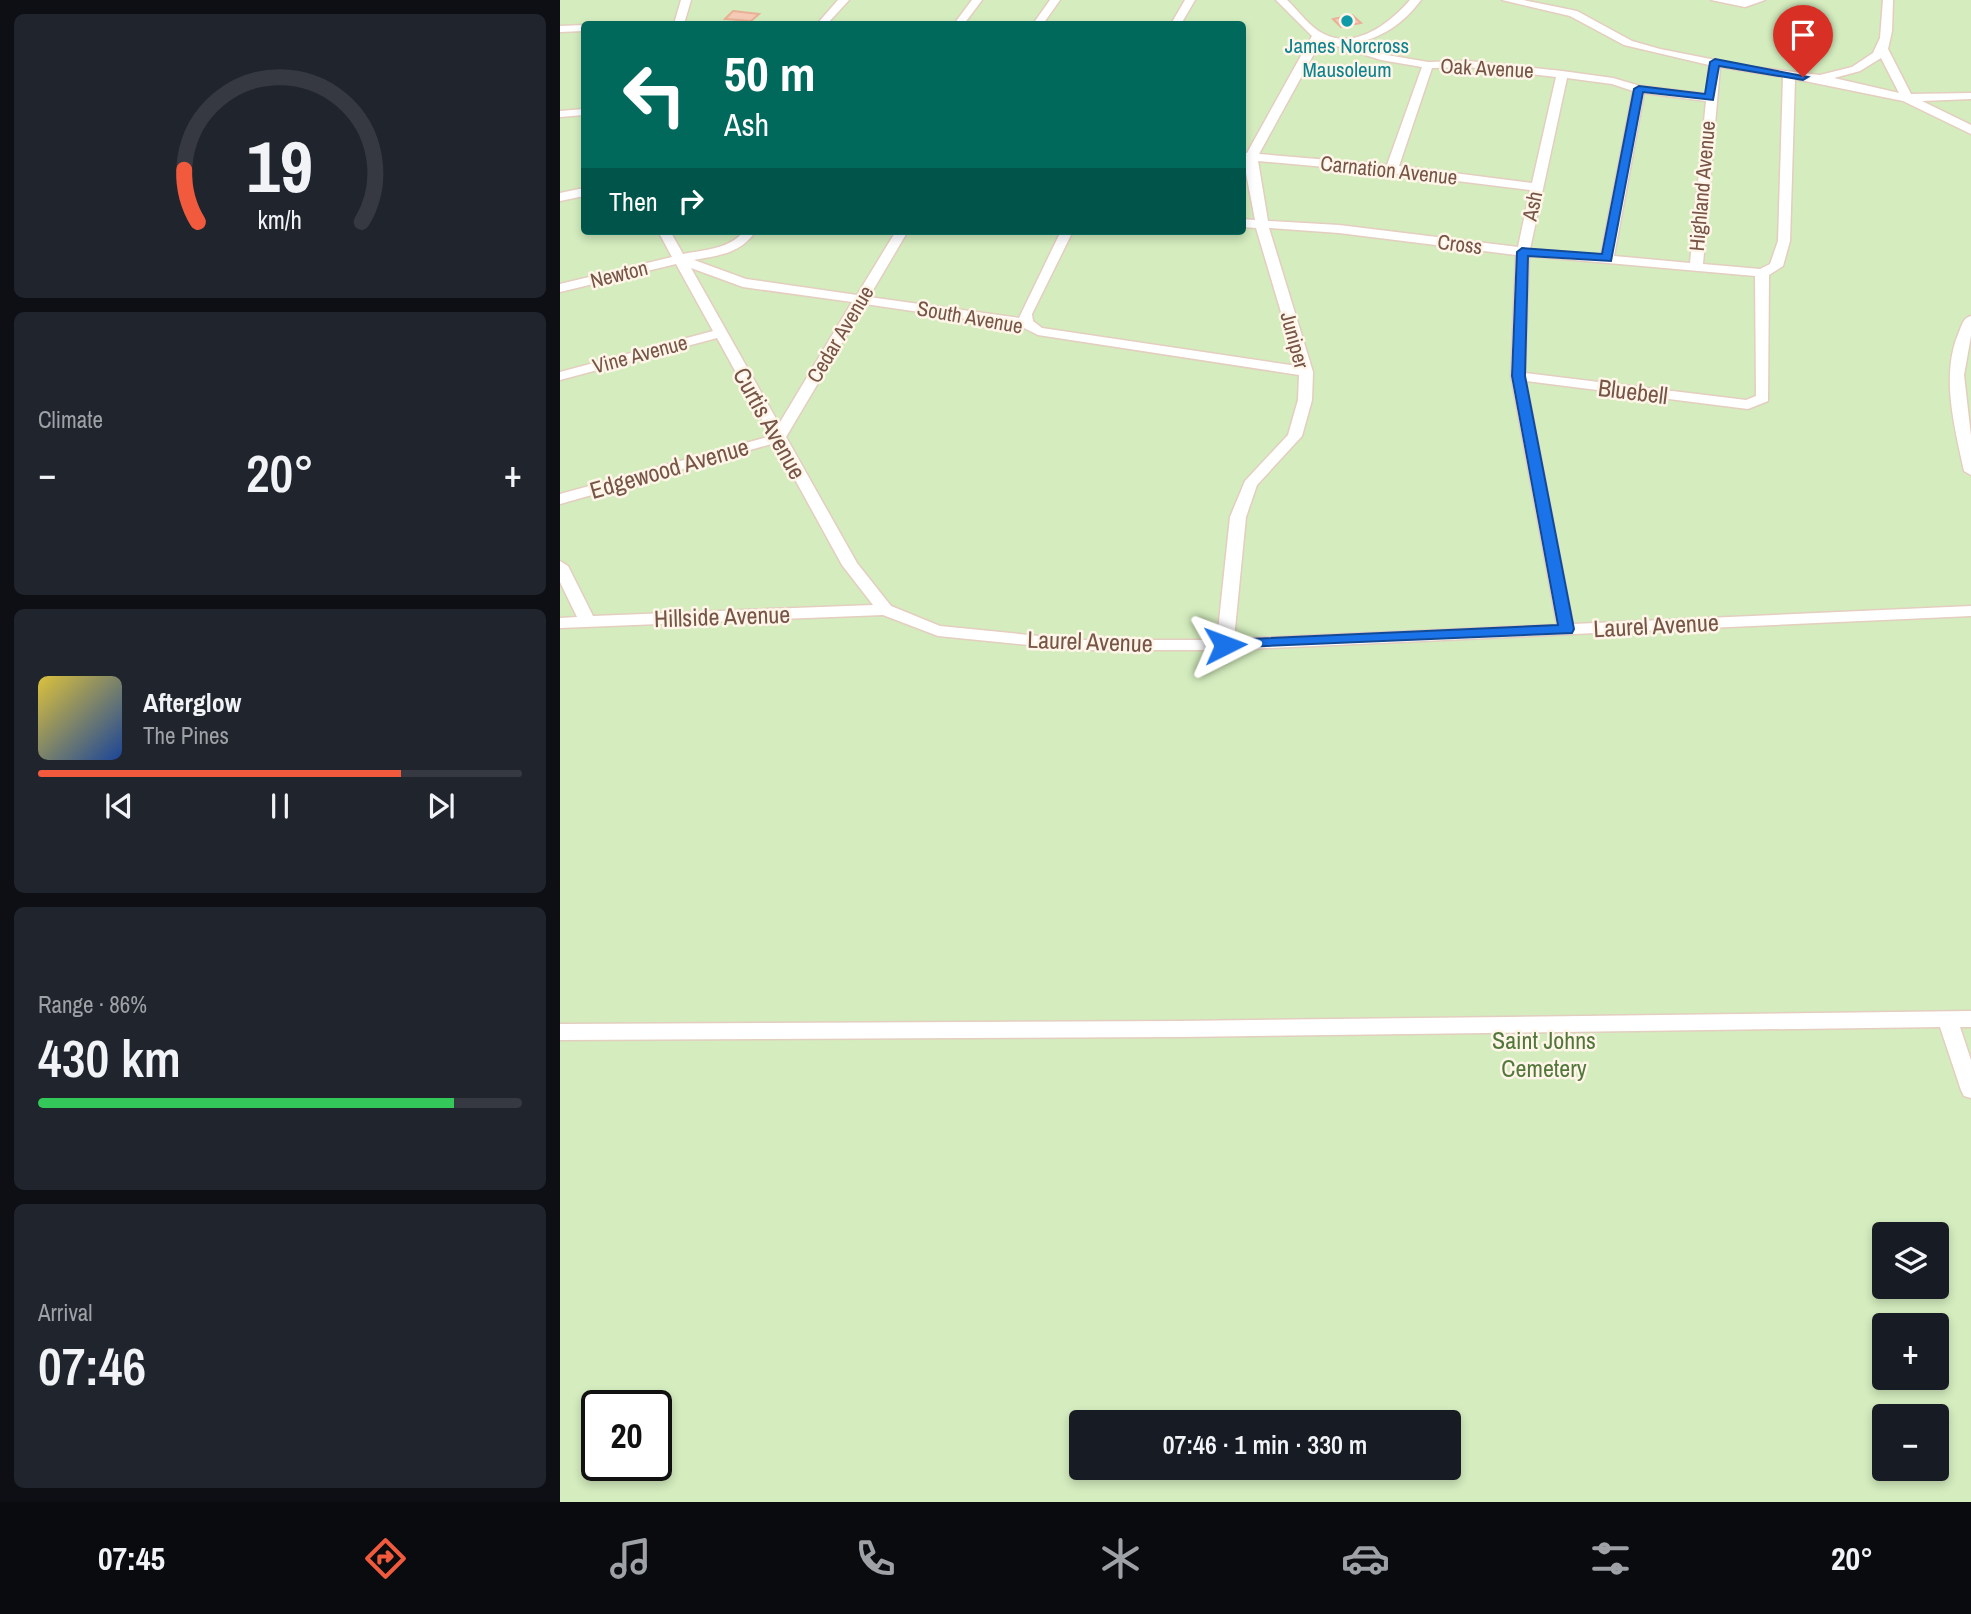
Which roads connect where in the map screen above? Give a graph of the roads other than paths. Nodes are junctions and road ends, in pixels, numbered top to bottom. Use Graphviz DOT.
graph roads {
  1 [pos="686,0"];
  2 [pos="844,0"];
  3 [pos="977,0"];
  4 [pos="1055,0"];
  5 [pos="1190,0"];
  6 [pos="1282,0"];
  7 [pos="1416,0"];
  8 [pos="1507,0"];
  9 [pos="1716,0"];
  10 [pos="1760,0"];
  11 [pos="1888,0"];
  12 [pos="680,21"];
  13 [pos="825,21"];
  14 [pos="961,21"];
  15 [pos="1040,21"];
  16 [pos="1178,21"];
  17 [pos="581,28"];
  18 [pos="560,29"];
  19 [pos="1318,36"];
  20 [pos="1337,43"];
  21 [pos="1882,49"];
  22 [pos="1715,62"];
  23 [pos="1428,65"];
  24 [pos="1562,74"];
  25 [pos="1789,76"];
  26 [pos="1817,78"];
  27 [pos="1639,89"];
  28 [pos="1971,96"];
  29 [pos="1710,98"];
  30 [pos="1907,98"];
  31 [pos="581,112"];
  32 [pos="560,114"];
  33 [pos="1971,131"];
  34 [pos="1247,156"];
  35 [pos="1392,169"];
  36 [pos="1536,187"];
  37 [pos="581,193"];
  38 [pos="560,197"];
  39 [pos="1246,223"];
  40 [pos="1262,225"];
  41 [pos="666,235"];
  42 [pos="747,235"];
  43 [pos="900,235"];
  44 [pos="1065,235"];
  45 [pos="1522,252"];
  46 [pos="1607,258"];
  47 [pos="679,259"];
  48 [pos="1696,267"];
  49 [pos="1762,273"];
  50 [pos="560,288"];
  51 [pos="859,300"];
  52 [pos="1971,320"];
  53 [pos="1026,323"];
  54 [pos="720,333"];
  55 [pos="1306,372"];
  56 [pos="560,376"];
  57 [pos="1518,376"];
  58 [pos="778,438"];
  59 [pos="1971,471"];
  60 [pos="560,499"];
  61 [pos="560,566"];
  62 [pos="885,610"];
  63 [pos="1971,611"];
  64 [pos="587,621"];
  65 [pos="560,623"];
  66 [pos="1566,629"];
  67 [pos="1225,645"];
  68 [pos="1947,1019"];
  69 [pos="1971,1019"];
  70 [pos="560,1032"];
  71 [pos="1971,1090"];
  1 -- 12 [label="lane"];
  2 -- 13 [label="lane"];
  3 -- 14 [label="lane"];
  4 -- 15 [label="lane"];
  5 -- 16 [label="lane"];
  6 -- 19 [label="lane, Oak Avenue"];
  7 -- 20 [label="lane"];
  8 -- 22 [label="lane"];
  9 -- 10 [label="lane"];
  11 -- 21 [label="lane"];
  17 -- 18 [label="lane"];
  19 -- 20 [label="lane, Oak Avenue"];
  19 -- 34 [label="lane"];
  20 -- 23 [label="lane, Oak Avenue"];
  21 -- 26 [label="lane"];
  21 -- 30 [label="lane"];
  22 -- 25 [label="lane"];
  22 -- 29 [label="lane, Highland Avenue"];
  23 -- 24 [label="lane, Oak Avenue"];
  23 -- 35 [label="lane"];
  24 -- 27 [label="lane, Oak Avenue"];
  24 -- 36 [label="lane, Ash"];
  25 -- 26 [label="lane"];
  25 -- 49 [label="lane"];
  26 -- 30 [label="lane"];
  27 -- 29 [label="lane, Oak Avenue"];
  27 -- 46 [label="lane"];
  28 -- 30 [label="lane"];
  29 -- 48 [label="lane, Highland Avenue"];
  30 -- 33 [label="lane"];
  31 -- 32 [label="lane"];
  34 -- 35 [label="lane, Carnation Avenue"];
  34 -- 40 [label="lane, Juniper"];
  35 -- 36 [label="lane, Carnation Avenue"];
  36 -- 45 [label="lane, Ash"];
  37 -- 38 [label="lane"];
  39 -- 40 [label="lane, Cross"];
  40 -- 45 [label="lane, Cross"];
  40 -- 55 [label="lane, Juniper"];
  41 -- 47 [label="lane, Curtis Avenue"];
  42 -- 47 [label="lane, Newton"];
  43 -- 51 [label="lane, Cedar Avenue"];
  44 -- 53 [label="lane"];
  45 -- 46 [label="lane, Cross"];
  45 -- 57 [label="lane, Ash"];
  46 -- 48 [label="lane, Cross"];
  47 -- 50 [label="lane, Newton"];
  47 -- 51 [label="lane, South Avenue"];
  47 -- 54 [label="lane, Curtis Avenue"];
  48 -- 49 [label="lane, Cross"];
  49 -- 57 [label="lane, Bluebell"];
  51 -- 53 [label="lane, South Avenue"];
  51 -- 58 [label="lane, Cedar Avenue"];
  52 -- 59 [label="lane"];
  53 -- 55 [label="lane, South Avenue"];
  54 -- 56 [label="lane, Vine Avenue"];
  54 -- 58 [label="lane, Curtis Avenue"];
  55 -- 67 [label="lane, Juniper"];
  57 -- 66 [label="lane, Ash"];
  58 -- 60 [label="lane, Edgewood Avenue"];
  58 -- 62 [label="lane, Curtis Avenue"];
  61 -- 64 [label="lane"];
  62 -- 64 [label="lane, Hillside Avenue"];
  62 -- 67 [label="lane, Laurel Avenue"];
  63 -- 66 [label="lane, Laurel Avenue"];
  64 -- 65 [label="lane, Hillside Avenue"];
  66 -- 67 [label="lane, Laurel Avenue"];
  68 -- 69 [label="lane"];
  68 -- 70 [label="lane"];
  68 -- 71 [label="lane"];
}
